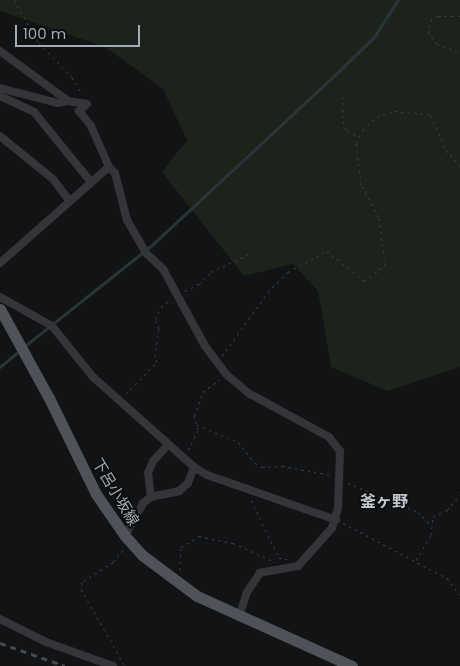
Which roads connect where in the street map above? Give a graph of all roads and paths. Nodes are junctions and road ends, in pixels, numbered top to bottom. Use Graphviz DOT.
graph roads {
  1 [pos="14,0"];
  2 [pos="460,16"];
  3 [pos="0,51"];
  4 [pos="460,53"];
  5 [pos="0,88"];
  6 [pos="0,96"];
  7 [pos="343,96"];
  8 [pos="68,101"];
  9 [pos="87,104"];
  10 [pos="0,136"];
  11 [pos="358,136"];
  12 [pos="460,166"];
  13 [pos="109,168"];
  14 [pos="90,181"];
  15 [pos="69,200"];
  16 [pos="252,253"];
  17 [pos="0,263"];
  18 [pos="177,295"];
  19 [pos="0,296"];
  20 [pos="0,309"];
  21 [pos="218,362"];
  22 [pos="227,374"];
  23 [pos="119,401"];
  24 [pos="197,425"];
  25 [pos="167,446"];
  26 [pos="186,461"];
  27 [pos="194,467"];
  28 [pos="339,479"];
  29 [pos="247,490"];
  30 [pos="460,495"];
  31 [pos="152,497"];
  32 [pos="336,520"];
  33 [pos="431,525"];
  34 [pos="128,540"];
  35 [pos="288,559"];
  36 [pos="415,560"];
  37 [pos="276,572"];
  38 [pos="174,581"];
  39 [pos="460,595"];
  40 [pos="239,616"];
  41 [pos="0,619"];
  42 [pos="113,666"];
  43 [pos="125,666"];
  44 [pos="352,666"];
  1 -- 9 [label="path"];
  2 -- 4 [label="path"];
  3 -- 8 [label="street"];
  5 -- 8 [label="street"];
  6 -- 14 [label="street"];
  7 -- 11 [label="path"];
  8 -- 9 [label="street"];
  9 -- 13 [label="street"];
  10 -- 15 [label="street"];
  11 -- 12 [label="path"];
  11 -- 21 [label="path"];
  13 -- 14 [label="street"];
  13 -- 18 [label="street"];
  14 -- 15 [label="street"];
  15 -- 17 [label="street"];
  16 -- 18 [label="path"];
  18 -- 21 [label="street"];
  18 -- 23 [label="path"];
  19 -- 23 [label="street"];
  20 -- 34 [label="main road, 下呂小坂線"];
  21 -- 22 [label="street"];
  22 -- 24 [label="path"];
  22 -- 28 [label="street"];
  23 -- 25 [label="street"];
  24 -- 26 [label="path"];
  24 -- 28 [label="path"];
  25 -- 26 [label="street"];
  25 -- 31 [label="street"];
  26 -- 27 [label="street"];
  27 -- 29 [label="street"];
  27 -- 31 [label="street"];
  28 -- 32 [label="street"];
  28 -- 33 [label="path"];
  29 -- 32 [label="street"];
  29 -- 35 [label="path"];
  30 -- 33 [label="path"];
  31 -- 34 [label="street"];
  32 -- 36 [label="path"];
  32 -- 37 [label="street"];
  33 -- 36 [label="path"];
  34 -- 38 [label="main road, 下呂小坂線"];
  34 -- 43 [label="path"];
  36 -- 39 [label="path"];
  37 -- 38 [label="path"];
  37 -- 40 [label="street"];
  38 -- 40 [label="main road, 下呂小坂線"];
  40 -- 44 [label="main road, 下呂小坂線"];
  41 -- 42 [label="street"];
}
